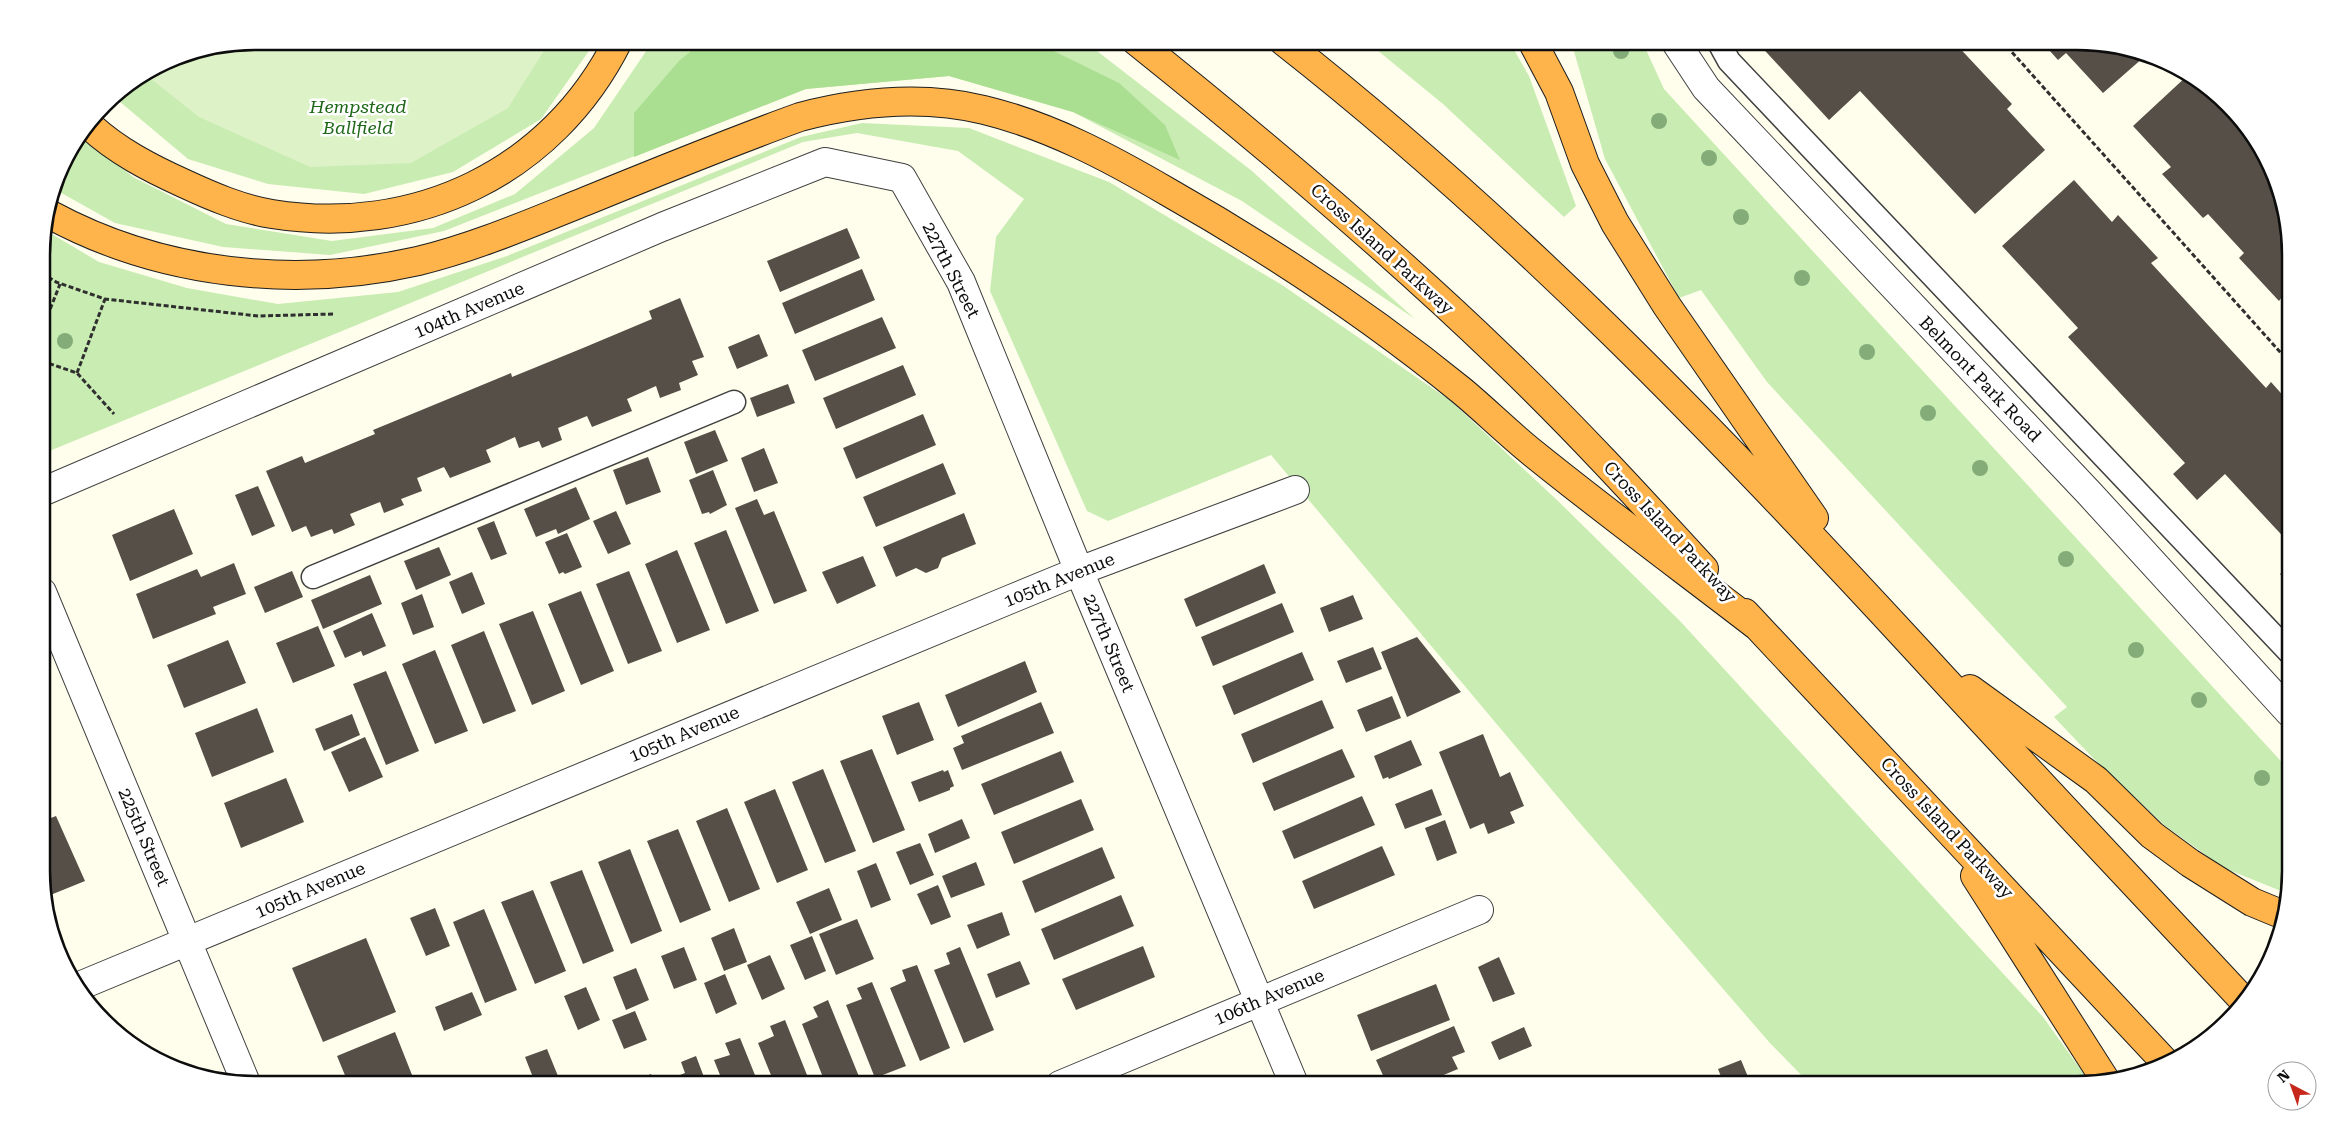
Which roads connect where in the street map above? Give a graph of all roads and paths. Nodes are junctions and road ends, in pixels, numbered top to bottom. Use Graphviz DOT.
graph roads {
  1 [pos="614,50"];
  2 [pos="1147,50"];
  3 [pos="1295,50"];
  4 [pos="1537,50"];
  5 [pos="1552,50"];
  6 [pos="1681,50"];
  7 [pos="1723,50"];
  8 [pos="2010,50"];
  9 [pos="1559,92"];
  10 [pos="93,129"];
  11 [pos="902,178"];
  12 [pos="54,217"];
  13 [pos="50,278"];
  14 [pos="60,284"];
  15 [pos="105,299"];
  16 [pos="50,310"];
  17 [pos="334,314"];
  18 [pos="2282,354"];
  19 [pos="50,364"];
  20 [pos="77,373"];
  21 [pos="734,402"];
  22 [pos="114,414"];
  23 [pos="50,489"];
  24 [pos="1295,490"];
  25 [pos="1079,571"];
  26 [pos="313,577"];
  27 [pos="1869,597"];
  28 [pos="50,611"];
  29 [pos="1757,626"];
  30 [pos="2282,645"];
  31 [pos="1918,651"];
  32 [pos="2282,704"];
  33 [pos="1936,816"];
  34 [pos="1479,910"];
  35 [pos="2278,913"];
  36 [pos="187,941"];
  37 [pos="84,984"];
  38 [pos="2240,996"];
  39 [pos="1260,1001"];
  40 [pos="2161,1058"];
  41 [pos="2102,1074"];
  42 [pos="243,1076"];
  43 [pos="1079,1076"];
  44 [pos="1291,1076"];
  1 -- 10 [label="highway"];
  2 -- 29 [label="highway, Cross Island Parkway"];
  3 -- 27 [label="highway"];
  4 -- 9 [label="highway"];
  5 -- 9 [label="highway"];
  6 -- 32 [label="street, Belmont Park Road"];
  7 -- 30 [label="lane"];
  8 -- 18 [label="path"];
  9 -- 27 [label="highway"];
  11 -- 23 [label="street, 104th Avenue"];
  11 -- 25 [label="street, 227th Street"];
  12 -- 29 [label="highway"];
  13 -- 14 [label="path"];
  14 -- 15 [label="path"];
  14 -- 16 [label="path"];
  15 -- 17 [label="path"];
  15 -- 20 [label="path"];
  19 -- 20 [label="path"];
  20 -- 22 [label="path"];
  21 -- 26 [label="lane"];
  24 -- 25 [label="street, 105th Avenue"];
  25 -- 36 [label="street, 105th Avenue"];
  25 -- 39 [label="street, 227th Street"];
  27 -- 31 [label="highway"];
  28 -- 36 [label="street, 225th Street"];
  29 -- 33 [label="highway, Cross Island Parkway"];
  31 -- 35 [label="highway"];
  31 -- 38 [label="highway"];
  33 -- 40 [label="highway, Cross Island Parkway"];
  33 -- 41 [label="highway"];
  34 -- 39 [label="street, 106th Avenue"];
  36 -- 37 [label="street, 105th Avenue"];
  36 -- 42 [label="street, 225th Street"];
  39 -- 43 [label="street, 106th Avenue"];
  39 -- 44 [label="street, 227th Street"];
}
